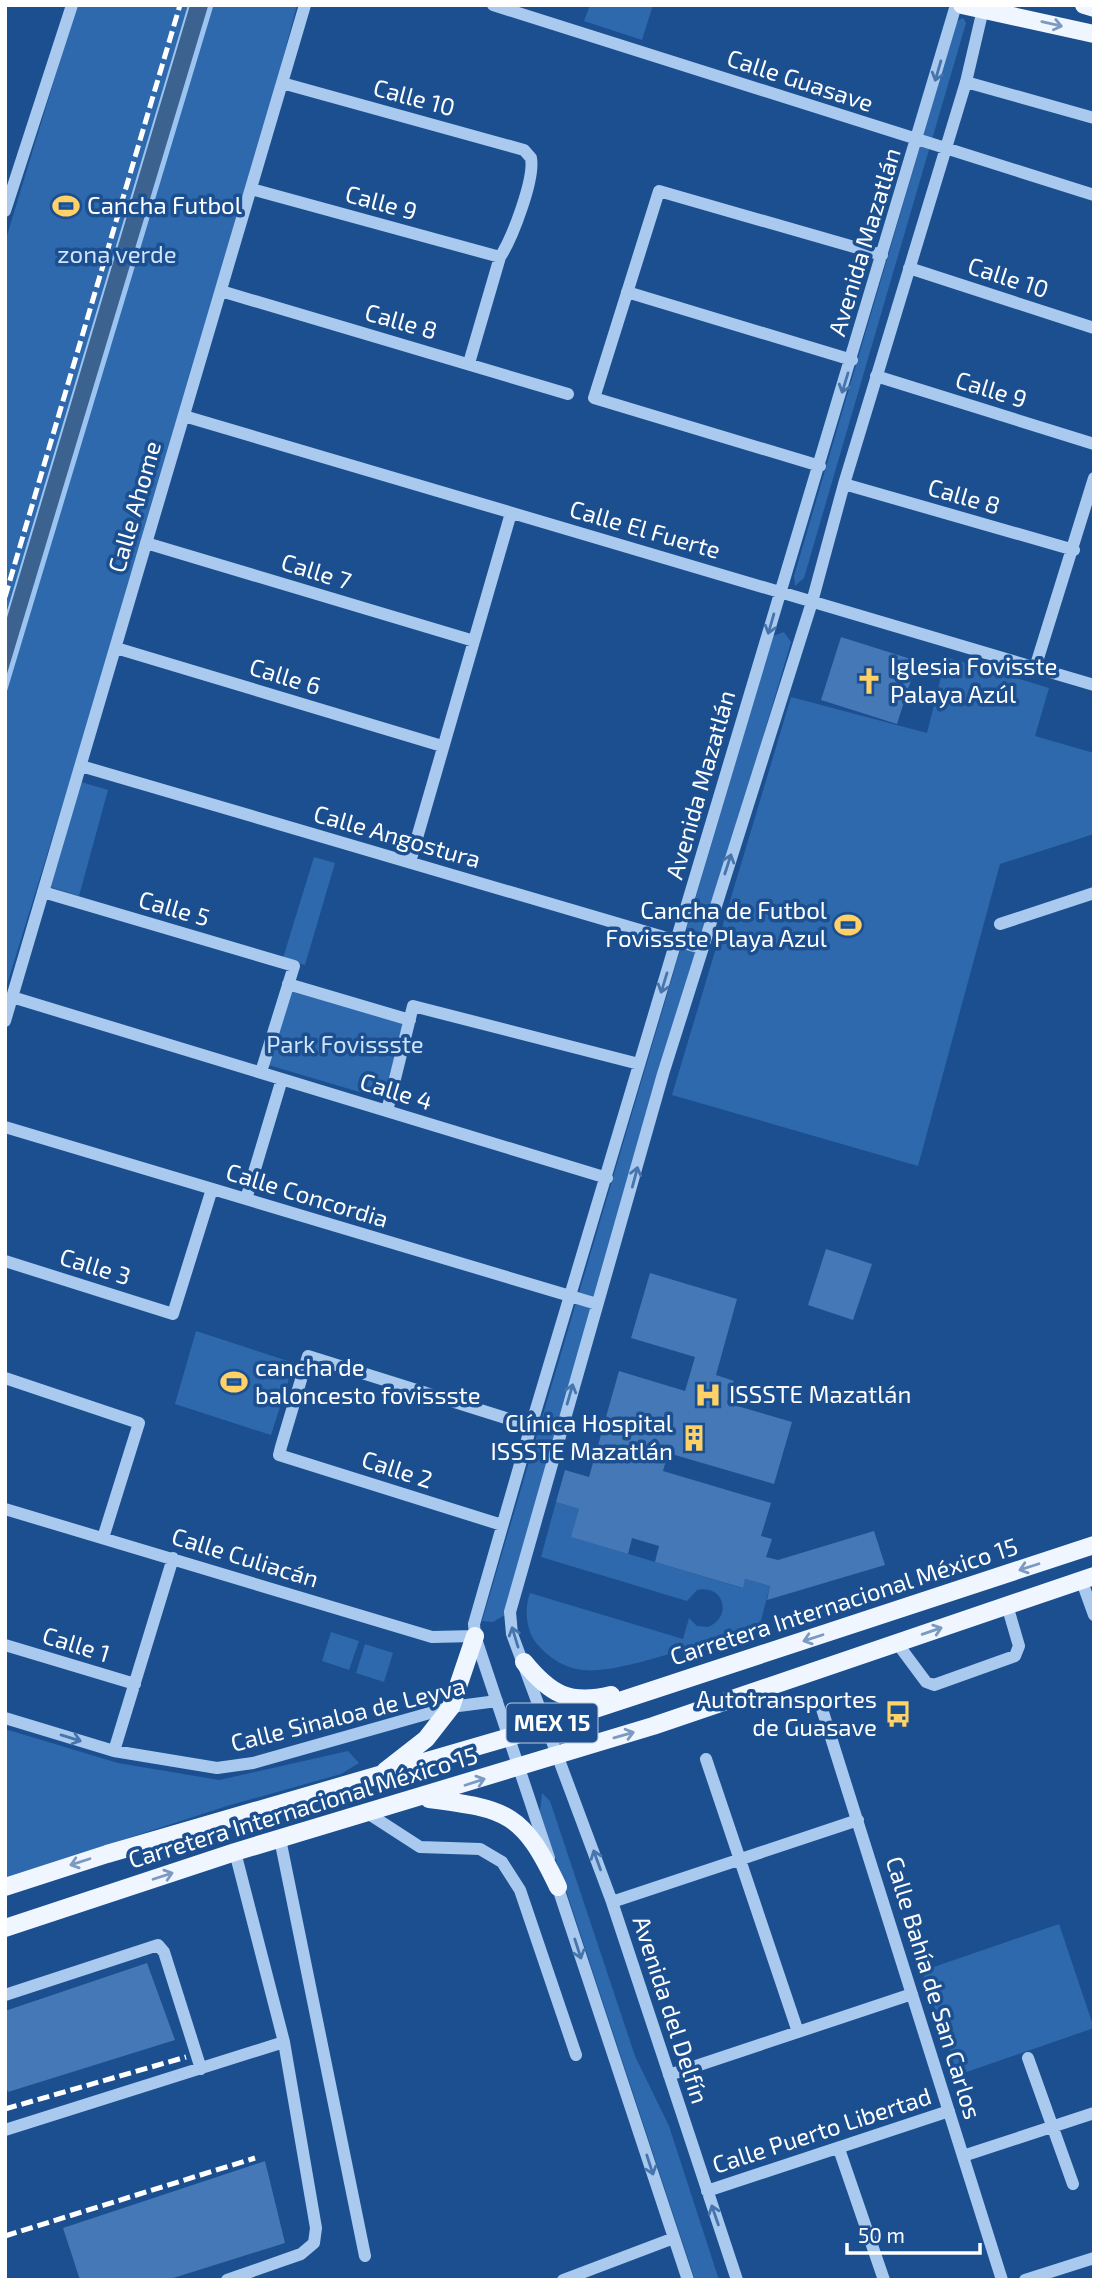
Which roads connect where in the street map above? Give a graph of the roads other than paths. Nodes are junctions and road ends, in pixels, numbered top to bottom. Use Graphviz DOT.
graph roads {
  1 [pos="72,5"];
  2 [pos="305,5"];
  3 [pos="493,5"];
  4 [pos="956,5"];
  5 [pos="962,5"];
  6 [pos="1084,5"];
  7 [pos="983,7"];
  8 [pos="1094,8"];
  9 [pos="1094,34"];
  10 [pos="966,82"];
  11 [pos="282,83"];
  12 [pos="1094,118"];
  13 [pos="918,140"];
  14 [pos="946,150"];
  15 [pos="251,189"];
  16 [pos="1094,195"];
  17 [pos="5,211"];
  18 [pos="882,255"];
  19 [pos="500,257"];
  20 [pos="909,268"];
  21 [pos="221,291"];
  22 [pos="627,292"];
  23 [pos="1094,328"];
  24 [pos="852,360"];
  25 [pos="469,363"];
  26 [pos="876,376"];
  27 [pos="568,394"];
  28 [pos="184,416"];
  29 [pos="1094,444"];
  30 [pos="820,466"];
  31 [pos="1094,478"];
  32 [pos="844,485"];
  33 [pos="511,513"];
  34 [pos="146,543"];
  35 [pos="1074,550"];
  36 [pos="780,592"];
  37 [pos="812,602"];
  38 [pos="474,641"];
  39 [pos="116,648"];
  40 [pos="1035,668"];
  41 [pos="1094,685"];
  42 [pos="442,746"];
  43 [pos="80,766"];
  44 [pos="410,862"];
  45 [pos="43,892"];
  46 [pos="1094,893"];
  47 [pos="1000,923"];
  48 [pos="677,941"];
  49 [pos="701,948"];
  50 [pos="288,984"];
  51 [pos="12,997"];
  52 [pos="410,1020"];
  53 [pos="5,1021"];
  54 [pos="639,1064"];
  55 [pos="261,1073"];
  56 [pos="282,1079"];
  57 [pos="387,1111"];
  58 [pos="5,1127"];
  59 [pos="607,1178"];
  60 [pos="212,1189"];
  61 [pos="246,1199"];
  62 [pos="5,1261"];
  63 [pos="570,1296"];
  64 [pos="597,1304"];
  65 [pos="5,1378"];
  66 [pos="531,1426"];
  67 [pos="5,1509"];
  68 [pos="502,1525"];
  69 [pos="103,1538"];
  70 [pos="1094,1545"];
  71 [pos="173,1559"];
  72 [pos="1088,1578"];
  73 [pos="1007,1605"];
  74 [pos="1094,1615"];
  75 [pos="475,1636"];
  76 [pos="897,1643"];
  77 [pos="5,1645"];
  78 [pos="524,1662"];
  79 [pos="135,1684"];
  80 [pos="642,1695"];
  81 [pos="497,1701"];
  82 [pos="451,1707"];
  83 [pos="822,1709"];
  84 [pos="5,1718"];
  85 [pos="547,1724"];
  86 [pos="510,1737"];
  87 [pos="114,1751"];
  88 [pos="558,1754"];
  89 [pos="706,1759"];
  90 [pos="520,1767"];
  91 [pos="377,1778"];
  92 [pos="422,1798"];
  93 [pos="369,1814"];
  94 [pos="858,1820"];
  95 [pos="280,1839"];
  96 [pos="235,1852"];
  97 [pos="740,1859"];
  98 [pos="5,1887"];
  99 [pos="558,1887"];
  100 [pos="612,1902"];
  101 [pos="5,1928"];
  102 [pos="912,1993"];
  103 [pos="5,1995"];
  104 [pos="798,2032"];
  105 [pos="284,2042"];
  106 [pos="576,2054"];
  107 [pos="1028,2058"];
  108 [pos="201,2068"];
  109 [pos="669,2075"];
  110 [pos="949,2111"];
  111 [pos="1094,2113"];
  112 [pos="1053,2127"];
  113 [pos="5,2130"];
  114 [pos="839,2149"];
  115 [pos="964,2156"];
  116 [pos="1073,2184"];
  117 [pos="707,2192"];
  118 [pos="674,2238"];
  119 [pos="365,2256"];
  120 [pos="1094,2258"];
  121 [pos="227,2280"];
  122 [pos="563,2280"];
  123 [pos="688,2280"];
  124 [pos="737,2280"];
  125 [pos="884,2280"];
  126 [pos="1002,2280"];
  127 [pos="1025,2280"];
  1 -- 17 [label="street"];
  2 -- 11 [label="street, Calle Ahome"];
  3 -- 13 [label="street, Calle Guasave"];
  4 -- 13 [label="street, Avenida Mazatlán, one-way"];
  5 -- 7 [label="main road"];
  6 -- 8 [label="main road"];
  7 -- 9 [label="main road, one-way"];
  7 -- 10 [label="street, Avenida Mazatlán"];
  10 -- 12 [label="street"];
  10 -- 14 [label="street, Avenida Mazatlán"];
  11 -- 15 [label="street, Calle Ahome"];
  11 -- 19 [label="street, Calle 10"];
  13 -- 14 [label="street, Calle Guasave"];
  13 -- 18 [label="street, Avenida Mazatlán"];
  14 -- 16 [label="street, Calle Guasave"];
  14 -- 20 [label="street, Avenida Mazatlán"];
  15 -- 19 [label="street, Calle 9"];
  15 -- 21 [label="street, Calle Ahome"];
  18 -- 22 [label="street"];
  18 -- 24 [label="street, Avenida Mazatlán"];
  19 -- 25 [label="street"];
  20 -- 23 [label="street, Calle 10"];
  20 -- 26 [label="street, Avenida Mazatlán"];
  21 -- 25 [label="street, Calle 8"];
  21 -- 28 [label="street, Calle Ahome"];
  22 -- 24 [label="street"];
  22 -- 30 [label="street"];
  24 -- 30 [label="street, Avenida Mazatlán, one-way"];
  25 -- 27 [label="street, Calle 8"];
  26 -- 29 [label="street, Calle 9"];
  26 -- 32 [label="street, Avenida Mazatlán"];
  28 -- 33 [label="street, Calle El Fuerte"];
  28 -- 34 [label="street, Calle Ahome"];
  30 -- 36 [label="street, Avenida Mazatlán"];
  31 -- 35 [label="street"];
  32 -- 35 [label="street, Calle 8"];
  32 -- 37 [label="street, Avenida Mazatlán"];
  33 -- 36 [label="street, Calle El Fuerte"];
  33 -- 38 [label="street"];
  34 -- 38 [label="street, Calle 7"];
  34 -- 39 [label="street, Calle Ahome"];
  35 -- 40 [label="street"];
  36 -- 37 [label="street, Calle El Fuerte"];
  36 -- 48 [label="street, Avenida Mazatlán, one-way"];
  37 -- 40 [label="street, Calle El Fuerte"];
  49 -- 37 [label="street, Avenida Mazatlán, one-way"];
  38 -- 42 [label="street"];
  39 -- 42 [label="street, Calle 6"];
  39 -- 43 [label="street, Calle Ahome"];
  40 -- 41 [label="street, Calle El Fuerte"];
  42 -- 44 [label="street"];
  43 -- 44 [label="street, Calle Angostura"];
  43 -- 45 [label="street, Calle Ahome"];
  44 -- 48 [label="street, Calle Angostura"];
  45 -- 50 [label="street, Calle 5"];
  45 -- 51 [label="street, Calle Ahome"];
  46 -- 47 [label="street"];
  48 -- 49 [label="street, Calle Angostura"];
  48 -- 54 [label="street, Avenida Mazatlán, one-way"];
  64 -- 49 [label="street, Avenida Mazatlán, one-way"];
  50 -- 52 [label="street"];
  50 -- 55 [label="street"];
  51 -- 53 [label="street, Calle Ahome"];
  51 -- 55 [label="street, Calle 4"];
  52 -- 54 [label="street"];
  52 -- 57 [label="street"];
  54 -- 59 [label="street, Avenida Mazatlán"];
  55 -- 56 [label="street, Calle 4"];
  56 -- 57 [label="street, Calle 4"];
  56 -- 61 [label="street"];
  57 -- 59 [label="street, Calle 4"];
  58 -- 60 [label="street, Calle Concordia"];
  59 -- 63 [label="street, Avenida Mazatlán"];
  60 -- 61 [label="street, Calle Concordia"];
  60 -- 62 [label="street, Calle 3"];
  61 -- 63 [label="street, Calle Concordia"];
  63 -- 64 [label="street, Calle Concordia"];
  63 -- 66 [label="street, Avenida Mazatlán"];
  78 -- 64 [label="street, Avenida Mazatlán, one-way"];
  65 -- 69 [label="street"];
  66 -- 68 [label="street, Avenida Mazatlán"];
  66 -- 68 [label="street, Calle 2"];
  67 -- 69 [label="street, Calle Culiacán"];
  68 -- 75 [label="street, Avenida Mazatlán"];
  69 -- 71 [label="street, Calle Culiacán"];
  70 -- 80 [label="main road, Carretera Internacional México 15 / MEX 15, one-way"];
  71 -- 75 [label="street, Calle Culiacán"];
  71 -- 79 [label="street"];
  72 -- 73 [label="main road, Carretera Internacional México 15 / MEX 15"];
  72 -- 74 [label="street"];
  76 -- 73 [label="main road, Carretera Internacional México 15 / MEX 15, one-way"];
  73 -- 76 [label="street"];
  75 -- 81 [label="street, Avenida Mazatlán"];
  75 -- 82 [label="main road"];
  88 -- 76 [label="main road, Carretera Internacional México 15 / MEX 15, one-way"];
  77 -- 79 [label="street, Calle 1"];
  78 -- 80 [label="main road"];
  78 -- 85 [label="street, Avenida Mazatlán"];
  79 -- 87 [label="street"];
  80 -- 85 [label="main road, Carretera Internacional México 15 / MEX 15"];
  81 -- 82 [label="street, Calle Sinaloa de Leyva"];
  81 -- 86 [label="street, Avenida Mazatlán"];
  82 -- 87 [label="street, Calle Sinaloa de Leyva"];
  82 -- 91 [label="main road"];
  83 -- 94 [label="street, Calle Bahía de San Carlos"];
  84 -- 87 [label="street, Calle Sinaloa de Leyva, one-way"];
  85 -- 86 [label="main road, Carretera Internacional México 15 / MEX 15"];
  85 -- 88 [label="street"];
  86 -- 90 [label="street"];
  86 -- 91 [label="main road, Carretera Internacional México 15 / MEX 15"];
  88 -- 90 [label="main road, Carretera Internacional México 15 / MEX 15"];
  100 -- 88 [label="street, Avenida del Delfín, one-way"];
  89 -- 97 [label="street"];
  92 -- 90 [label="main road, Carretera Internacional México 15 / MEX 15, one-way"];
  90 -- 99 [label="street"];
  91 -- 98 [label="main road, Carretera Internacional México 15 / MEX 15, one-way"];
  92 -- 93 [label="main road, Carretera Internacional México 15 / MEX 15"];
  92 -- 99 [label="main road"];
  93 -- 95 [label="main road, Carretera Internacional México 15 / MEX 15"];
  93 -- 106 [label="street"];
  94 -- 97 [label="street"];
  94 -- 102 [label="street, Calle Bahía de San Carlos"];
  95 -- 96 [label="main road, Carretera Internacional México 15 / MEX 15"];
  95 -- 119 [label="street"];
  101 -- 96 [label="main road, Carretera Internacional México 15 / MEX 15, one-way"];
  96 -- 105 [label="street"];
  97 -- 100 [label="street"];
  97 -- 104 [label="street"];
  99 -- 118 [label="street, one-way"];
  100 -- 109 [label="street, Avenida del Delfín"];
  102 -- 104 [label="street"];
  102 -- 110 [label="street, Calle Bahía de San Carlos"];
  103 -- 108 [label="street"];
  104 -- 109 [label="street"];
  105 -- 108 [label="street"];
  105 -- 121 [label="street"];
  107 -- 112 [label="street"];
  108 -- 113 [label="street"];
  109 -- 117 [label="street, Avenida del Delfín"];
  110 -- 114 [label="street, Calle Puerto Libertad"];
  110 -- 115 [label="street, Calle Bahía de San Carlos"];
  111 -- 112 [label="street"];
  112 -- 115 [label="street"];
  112 -- 116 [label="street"];
  114 -- 117 [label="street, Calle Puerto Libertad"];
  114 -- 125 [label="street"];
  115 -- 126 [label="street, Calle Bahía de San Carlos"];
  124 -- 117 [label="street, Avenida del Delfín, one-way"];
  118 -- 122 [label="street"];
  118 -- 123 [label="street"];
  120 -- 127 [label="street"];
}
